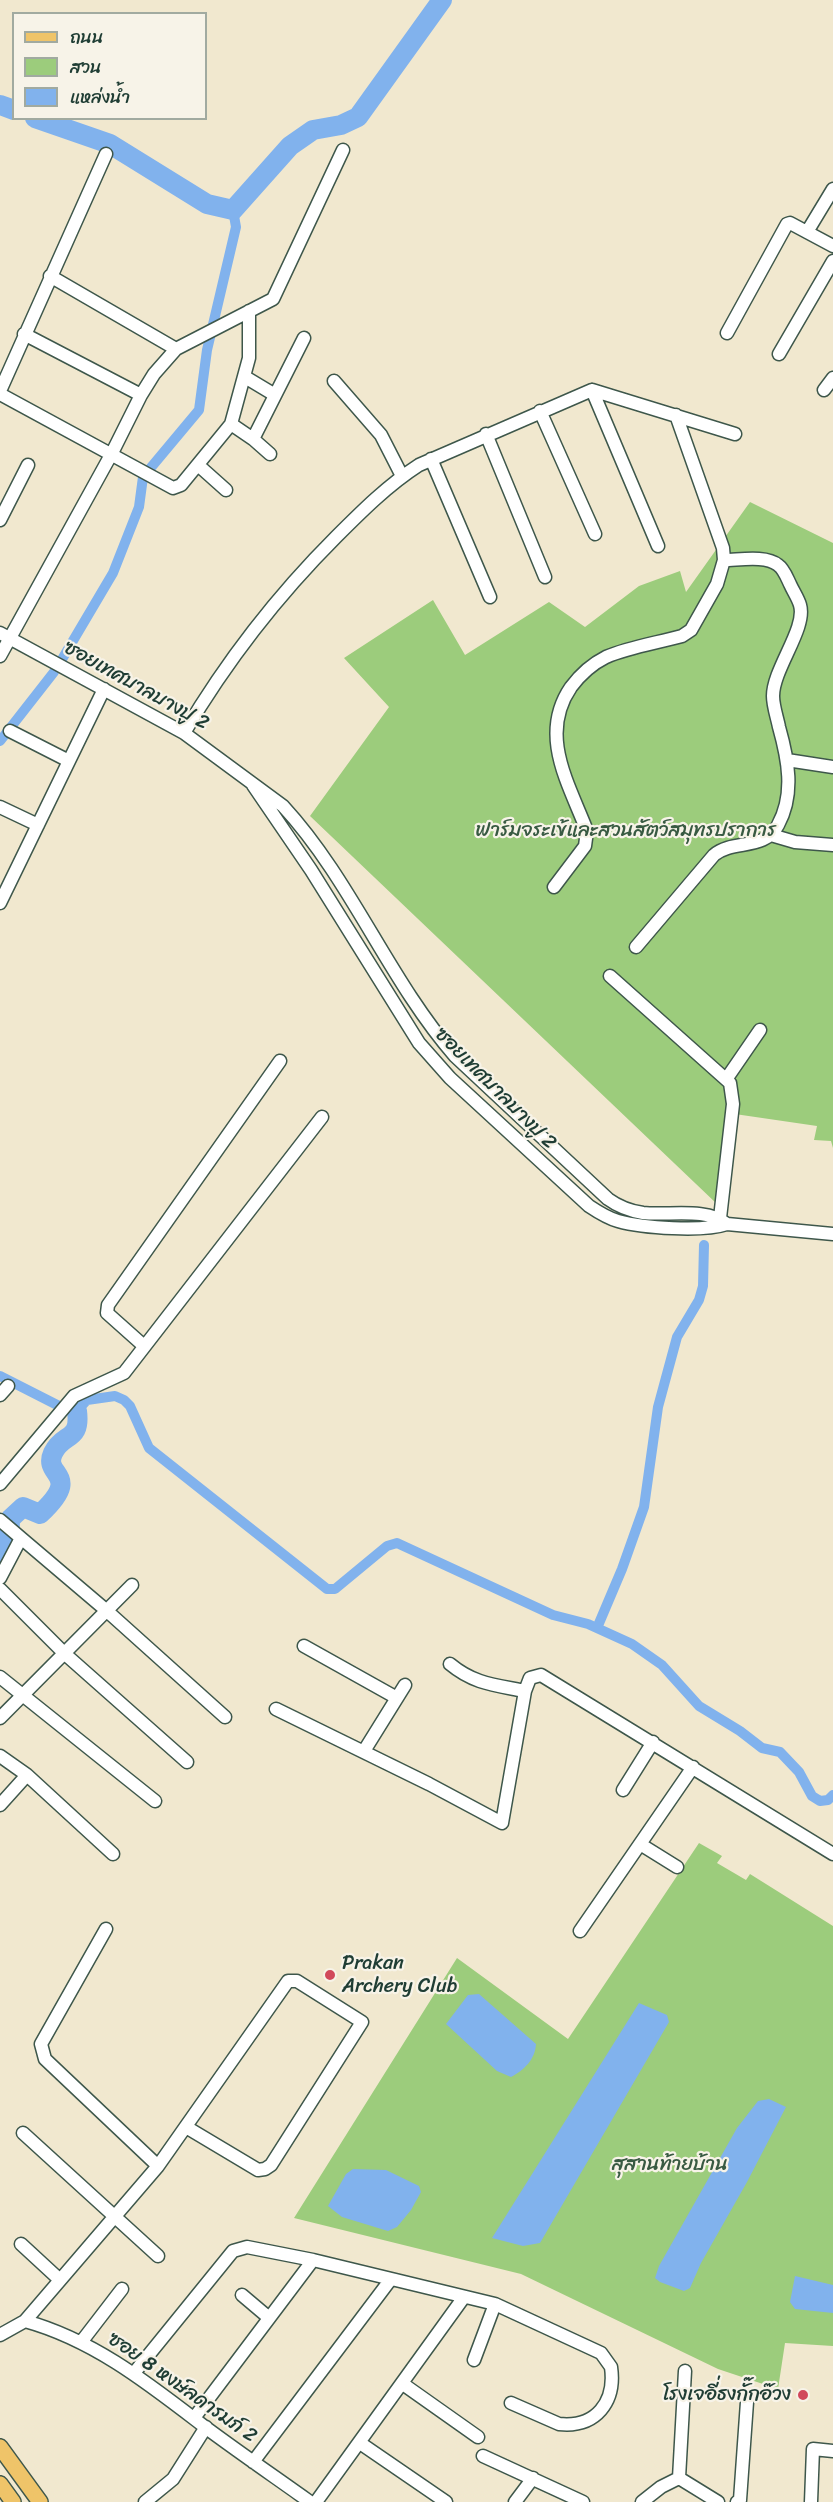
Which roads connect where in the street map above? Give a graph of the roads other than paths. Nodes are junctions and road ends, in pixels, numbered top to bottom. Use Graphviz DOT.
graph roads {
  1 [pos="343,150"];
  2 [pos="106,154"];
  3 [pos="833,189"];
  4 [pos="807,232"];
  5 [pos="833,246"];
  6 [pos="833,261"];
  7 [pos="50,276"];
  8 [pos="249,311"];
  9 [pos="727,333"];
  10 [pos="24,334"];
  11 [pos="304,338"];
  12 [pos="176,349"];
  13 [pos="779,354"];
  14 [pos="245,376"];
  15 [pos="833,378"];
  16 [pos="334,381"];
  17 [pos="592,390"];
  18 [pos="824,390"];
  19 [pos="0,392"];
  20 [pos="141,395"];
  21 [pos="275,395"];
  22 [pos="540,411"];
  23 [pos="676,415"];
  24 [pos="231,424"];
  25 [pos="486,434"];
  26 [pos="735,434"];
  27 [pos="253,439"];
  28 [pos="112,453"];
  29 [pos="270,454"];
  30 [pos="431,459"];
  31 [pos="28,465"];
  32 [pos="198,465"];
  33 [pos="402,476"];
  34 [pos="226,489"];
  35 [pos="1,515"];
  36 [pos="595,534"];
  37 [pos="658,546"];
  38 [pos="724,560"];
  39 [pos="545,577"];
  40 [pos="490,597"];
  41 [pos="4,635"];
  42 [pos="0,656"];
  43 [pos="104,689"];
  44 [pos="10,731"];
  45 [pos="184,733"];
  46 [pos="788,760"];
  47 [pos="69,761"];
  48 [pos="833,767"];
  49 [pos="249,779"];
  50 [pos="0,807"];
  51 [pos="38,825"];
  52 [pos="771,835"];
  53 [pos="833,845"];
  54 [pos="554,887"];
  55 [pos="2,895"];
  56 [pos="636,947"];
  57 [pos="610,976"];
  58 [pos="760,1030"];
  59 [pos="280,1061"];
  60 [pos="727,1078"];
  61 [pos="322,1117"];
  62 [pos="723,1221"];
  63 [pos="833,1234"];
  64 [pos="144,1346"];
  65 [pos="0,1484"];
  66 [pos="0,1520"];
  67 [pos="21,1538"];
  68 [pos="0,1578"];
  69 [pos="132,1585"];
  70 [pos="0,1589"];
  71 [pos="107,1611"];
  72 [pos="304,1646"];
  73 [pos="65,1654"];
  74 [pos="450,1664"];
  75 [pos="0,1677"];
  76 [pos="405,1685"];
  77 [pos="525,1691"];
  78 [pos="21,1696"];
  79 [pos="397,1698"];
  80 [pos="276,1709"];
  81 [pos="225,1717"];
  82 [pos="0,1718"];
  83 [pos="653,1742"];
  84 [pos="364,1751"];
  85 [pos="0,1756"];
  86 [pos="187,1762"];
  87 [pos="693,1767"];
  88 [pos="27,1775"];
  89 [pos="623,1790"];
  90 [pos="155,1801"];
  91 [pos="0,1804"];
  92 [pos="640,1844"];
  93 [pos="113,1854"];
  94 [pos="833,1854"];
  95 [pos="677,1867"];
  96 [pos="106,1929"];
  97 [pos="580,1931"];
  98 [pos="186,2127"];
  99 [pos="23,2133"];
  100 [pos="158,2166"];
  101 [pos="115,2218"];
  102 [pos="21,2244"];
  103 [pos="158,2256"];
  104 [pos="313,2260"];
  105 [pos="391,2279"];
  106 [pos="60,2280"];
  107 [pos="122,2289"];
  108 [pos="242,2295"];
  109 [pos="464,2298"];
  110 [pos="495,2304"];
  111 [pos="268,2317"];
  112 [pos="24,2321"];
  113 [pos="0,2335"];
  114 [pos="82,2342"];
  115 [pos="474,2360"];
  116 [pos="685,2371"];
  117 [pos="134,2373"];
  118 [pos="403,2384"];
  119 [pos="747,2402"];
  120 [pos="511,2403"];
  121 [pos="195,2418"];
  122 [pos="206,2427"];
  123 [pos="478,2437"];
  124 [pos="360,2443"];
  125 [pos="0,2447"];
  126 [pos="833,2451"];
  127 [pos="483,2456"];
  128 [pos="253,2462"];
  129 [pos="533,2478"];
  130 [pos="679,2478"];
  131 [pos="0,2484"];
  132 [pos="13,2502"];
  133 [pos="40,2502"];
  134 [pos="145,2502"];
  135 [pos="310,2502"];
  136 [pos="316,2502"];
  137 [pos="446,2502"];
  138 [pos="515,2502"];
  139 [pos="584,2502"];
  140 [pos="642,2502"];
  141 [pos="718,2502"];
  142 [pos="737,2502"];
  143 [pos="811,2502"];
  1 -- 8 [label="street"];
  2 -- 7 [label="street"];
  3 -- 4 [label="street"];
  4 -- 5 [label="street"];
  4 -- 9 [label="street"];
  6 -- 13 [label="street"];
  7 -- 10 [label="street"];
  7 -- 12 [label="street"];
  8 -- 12 [label="street"];
  8 -- 14 [label="street"];
  10 -- 19 [label="street"];
  10 -- 20 [label="street"];
  11 -- 21 [label="street"];
  12 -- 20 [label="street"];
  14 -- 21 [label="street"];
  14 -- 24 [label="street"];
  15 -- 18 [label="street"];
  16 -- 33 [label="street"];
  17 -- 22 [label="street"];
  17 -- 23 [label="street"];
  17 -- 37 [label="street"];
  19 -- 28 [label="street"];
  20 -- 28 [label="street"];
  21 -- 27 [label="street"];
  22 -- 25 [label="street"];
  22 -- 36 [label="street"];
  23 -- 26 [label="street"];
  23 -- 38 [label="street"];
  24 -- 27 [label="street"];
  24 -- 32 [label="street"];
  25 -- 30 [label="street"];
  25 -- 39 [label="street"];
  27 -- 29 [label="street"];
  28 -- 32 [label="street"];
  28 -- 41 [label="street"];
  30 -- 33 [label="street"];
  30 -- 40 [label="street"];
  31 -- 35 [label="street"];
  32 -- 34 [label="street"];
  33 -- 45 [label="street"];
  38 -- 46 [label="street"];
  38 -- 54 [label="street"];
  41 -- 42 [label="street"];
  41 -- 43 [label="street, ซอยเทศบาลบางปู 2"];
  43 -- 45 [label="street, ซอยเทศบาลบางปู 2"];
  43 -- 47 [label="street"];
  44 -- 47 [label="street"];
  45 -- 49 [label="street, ซอยเทศบาลบางปู 2"];
  46 -- 48 [label="street"];
  46 -- 52 [label="street"];
  47 -- 51 [label="street"];
  49 -- 62 [label="street, ซอยเทศบาลบางปู 2"];
  49 -- 62 [label="street, ซอยเทศบาลบางปู 2"];
  50 -- 51 [label="street"];
  51 -- 55 [label="street"];
  52 -- 53 [label="street"];
  52 -- 56 [label="street"];
  57 -- 60 [label="street"];
  58 -- 60 [label="street"];
  59 -- 64 [label="street"];
  60 -- 62 [label="street"];
  61 -- 64 [label="street"];
  62 -- 63 [label="street, ซอยเทศบาลบางปู 2"];
  64 -- 65 [label="street"];
  66 -- 67 [label="street"];
  67 -- 68 [label="street"];
  67 -- 71 [label="street"];
  69 -- 71 [label="street"];
  70 -- 73 [label="street"];
  71 -- 73 [label="street"];
  71 -- 81 [label="street"];
  72 -- 79 [label="street"];
  73 -- 78 [label="street"];
  73 -- 86 [label="street"];
  74 -- 77 [label="street"];
  75 -- 78 [label="street"];
  76 -- 79 [label="street"];
  77 -- 83 [label="street"];
  77 -- 84 [label="street"];
  78 -- 82 [label="street"];
  78 -- 90 [label="street"];
  79 -- 84 [label="street"];
  80 -- 84 [label="street"];
  83 -- 87 [label="street"];
  83 -- 89 [label="street"];
  85 -- 88 [label="street"];
  87 -- 92 [label="street"];
  87 -- 94 [label="street"];
  88 -- 91 [label="street"];
  88 -- 93 [label="street"];
  92 -- 95 [label="street"];
  92 -- 97 [label="street"];
  96 -- 100 [label="street"];
  98 -- 98 [label="street"];
  98 -- 100 [label="street"];
  99 -- 101 [label="street"];
  100 -- 101 [label="street"];
  101 -- 103 [label="street"];
  101 -- 106 [label="street"];
  102 -- 106 [label="street"];
  104 -- 105 [label="street"];
  104 -- 111 [label="street"];
  104 -- 117 [label="street"];
  105 -- 109 [label="street"];
  105 -- 128 [label="street"];
  106 -- 112 [label="street"];
  107 -- 114 [label="street"];
  108 -- 111 [label="street"];
  109 -- 110 [label="street"];
  109 -- 118 [label="street"];
  110 -- 115 [label="street"];
  110 -- 120 [label="street"];
  111 -- 121 [label="street"];
  112 -- 113 [label="street"];
  112 -- 114 [label="street, ซอย 8 หงษ์ลดารมภ์ 2"];
  114 -- 117 [label="street, ซอย 8 หงษ์ลดารมภ์ 2"];
  116 -- 130 [label="street"];
  117 -- 121 [label="street, ซอย 8 หงษ์ลดารมภ์ 2"];
  118 -- 123 [label="street"];
  118 -- 124 [label="street"];
  119 -- 142 [label="street"];
  121 -- 122 [label="street, ซอย 8 หงษ์ลดารมภ์ 2"];
  122 -- 128 [label="street, ซอย 8 หงษ์ลดารมภ์ 2"];
  122 -- 134 [label="street"];
  124 -- 136 [label="street"];
  124 -- 137 [label="street"];
  125 -- 133 [label="main road"];
  126 -- 143 [label="street"];
  127 -- 129 [label="street"];
  128 -- 135 [label="street, ซอย 8 หงษ์ลดารมภ์ 2"];
  129 -- 138 [label="street"];
  129 -- 139 [label="street"];
  130 -- 140 [label="street"];
  130 -- 141 [label="street"];
  131 -- 132 [label="main road"];
}
